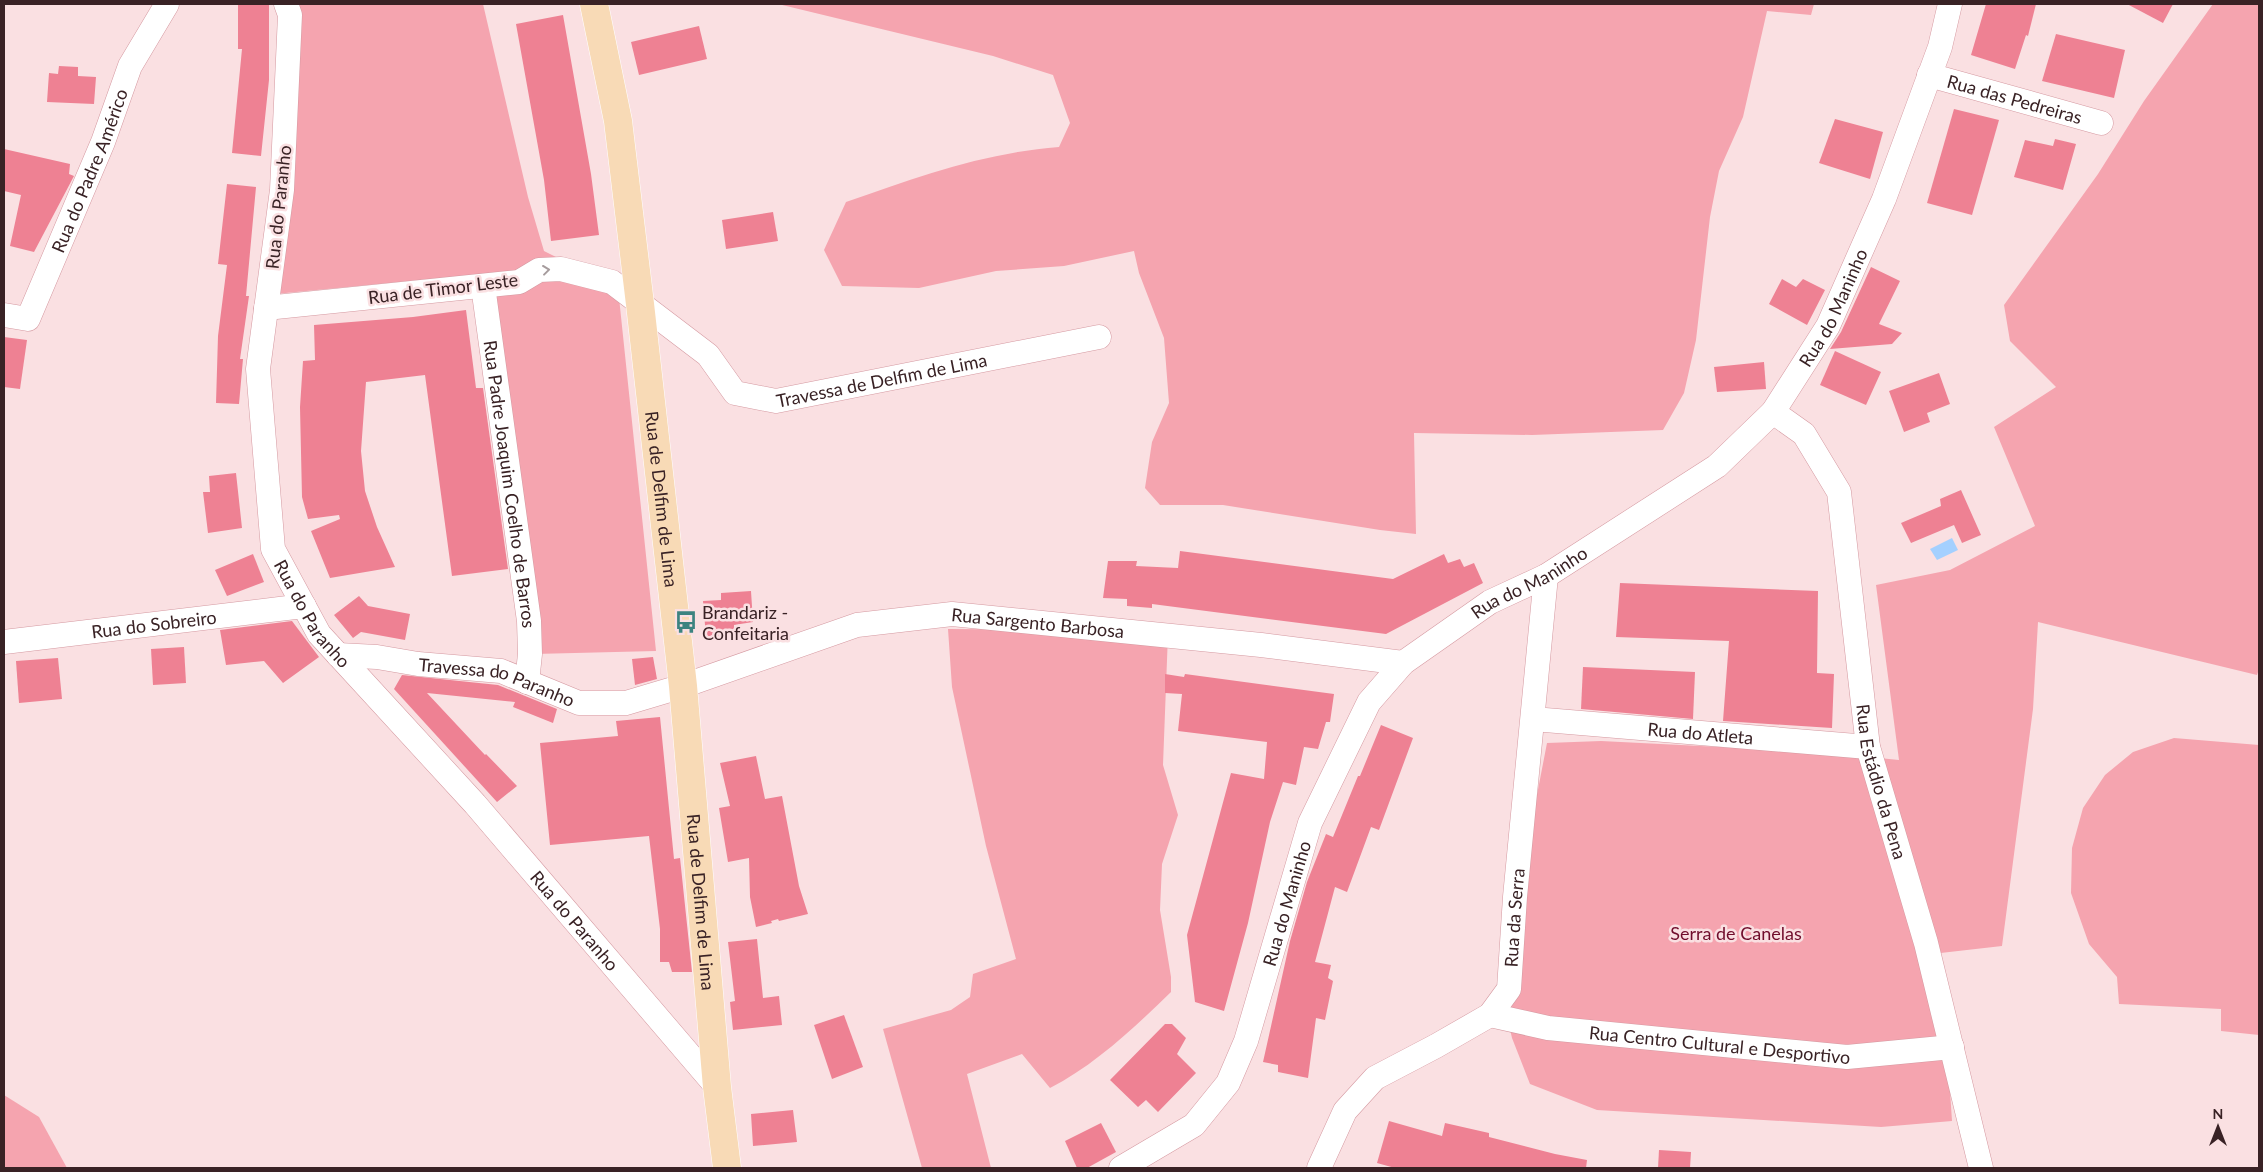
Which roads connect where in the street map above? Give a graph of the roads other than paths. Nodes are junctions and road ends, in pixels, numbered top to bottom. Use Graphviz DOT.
graph roads {
  1 [pos="167,4"];
  2 [pos="286,4"];
  3 [pos="594,4"];
  4 [pos="1950,4"];
  5 [pos="1929,75"];
  6 [pos="2101,123"];
  7 [pos="483,286"];
  8 [pos="640,304"];
  9 [pos="266,308"];
  10 [pos="4,315"];
  11 [pos="1099,337"];
  12 [pos="1773,412"];
  13 [pos="1546,576"];
  14 [pos="304,606"];
  15 [pos="4,642"];
  16 [pos="338,655"];
  17 [pos="1402,663"];
  18 [pos="527,682"];
  19 [pos="683,686"];
  20 [pos="1533,719"];
  21 [pos="1868,747"];
  22 [pos="1490,1015"];
  23 [pos="1952,1047"];
  24 [pos="717,1087"];
  25 [pos="727,1168"];
  26 [pos="1121,1168"];
  27 [pos="1319,1168"];
  28 [pos="1981,1168"];
  1 -- 10 [label="street, Rua do Padre Américo"];
  2 -- 9 [label="street, Rua do Paranho"];
  3 -- 8 [label="main road, Rua de Delfim de Lima"];
  4 -- 5 [label="street, Rua do Maninho"];
  5 -- 6 [label="street, Rua das Pedreiras"];
  5 -- 12 [label="street, Rua do Maninho"];
  7 -- 8 [label="street, Rua de Timor Leste, one-way"];
  7 -- 9 [label="street, Rua de Timor Leste"];
  7 -- 18 [label="street, Rua Padre Joaquim Coelho de Barros"];
  8 -- 11 [label="street, Travessa de Delfim de Lima"];
  8 -- 19 [label="main road, Rua de Delfim de Lima"];
  9 -- 14 [label="street, Rua do Paranho"];
  12 -- 13 [label="street, Rua do Maninho"];
  12 -- 21 [label="street, Rua Estádio da Pena"];
  13 -- 17 [label="street, Rua do Maninho"];
  13 -- 20 [label="street, Rua da Serra"];
  14 -- 15 [label="street, Rua do Sobreiro"];
  14 -- 16 [label="street, Rua do Paranho"];
  16 -- 18 [label="street, Travessa do Paranho"];
  16 -- 24 [label="street, Rua do Paranho"];
  17 -- 19 [label="street, Rua Sargento Barbosa"];
  17 -- 26 [label="street, Rua do Maninho"];
  18 -- 19 [label="street, Travessa do Paranho"];
  19 -- 24 [label="main road, Rua de Delfim de Lima"];
  20 -- 21 [label="street, Rua do Atleta"];
  20 -- 22 [label="street, Rua da Serra"];
  21 -- 23 [label="street, Rua Estádio da Pena"];
  22 -- 23 [label="street, Rua Centro Cultural e Desportivo"];
  22 -- 27 [label="street, Rua da Serra"];
  23 -- 28 [label="street, Rua Estádio da Pena"];
  24 -- 25 [label="main road, Rua de Delfim de Lima"];
}
